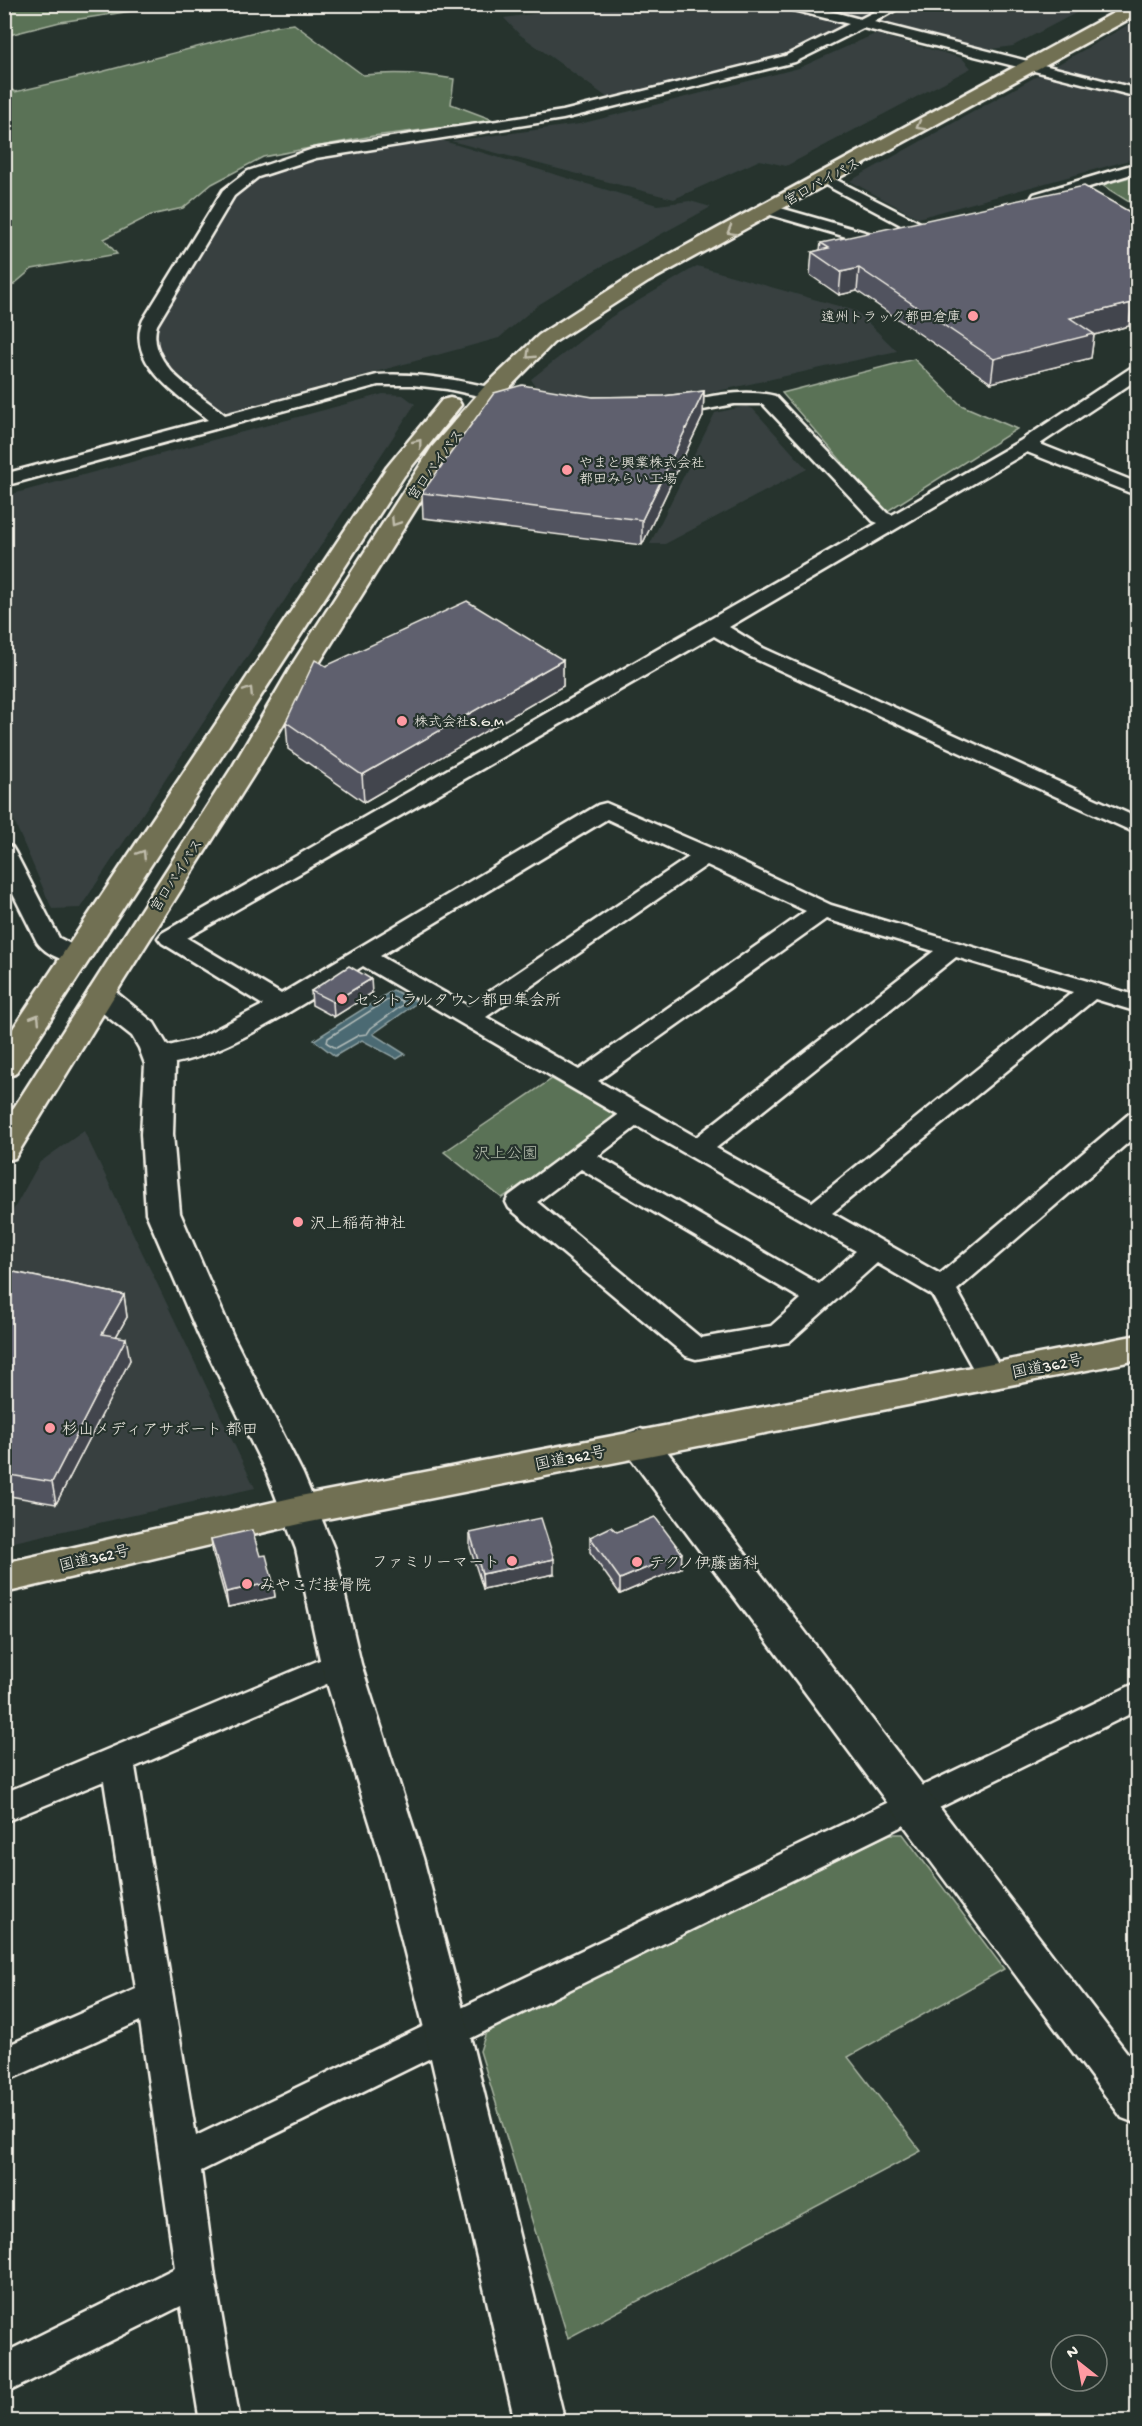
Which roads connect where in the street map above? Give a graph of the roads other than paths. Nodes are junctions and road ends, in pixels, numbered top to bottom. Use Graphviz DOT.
graph roads {
  1 [pos="786,4"];
  2 [pos="900,4"];
  3 [pos="1111,4"];
  4 [pos="1137,8"];
  5 [pos="862,23"];
  6 [pos="1007,61"];
  7 [pos="1029,66"];
  8 [pos="1137,93"];
  9 [pos="1137,154"];
  10 [pos="1137,167"];
  11 [pos="825,179"];
  12 [pos="1095,182"];
  13 [pos="1023,202"];
  14 [pos="770,210"];
  15 [pos="1137,370"];
  16 [pos="466,387"];
  17 [pos="492,392"];
  18 [pos="534,402"];
  19 [pos="651,413"];
  20 [pos="221,421"];
  21 [pos="1026,445"];
  22 [pos="4,480"];
  23 [pos="1137,490"];
  24 [pos="891,522"];
  25 [pos="714,627"];
  26 [pos="1137,827"];
  27 [pos="4,852"];
  28 [pos="707,855"];
  29 [pos="823,910"];
  30 [pos="951,949"];
  31 [pos="75,956"];
  32 [pos="363,956"];
  33 [pos="1090,991"];
  34 [pos="100,996"];
  35 [pos="280,1005"];
  36 [pos="1137,1005"];
  37 [pos="468,1018"];
  38 [pos="11,1045"];
  39 [pos="157,1057"];
  40 [pos="4,1067"];
  41 [pos="580,1082"];
  42 [pos="636,1114"];
  43 [pos="1137,1120"];
  44 [pos="698,1149"];
  45 [pos="4,1150"];
  46 [pos="579,1156"];
  47 [pos="814,1214"];
  48 [pos="874,1250"];
  49 [pos="942,1288"];
  50 [pos="821,1298"];
  51 [pos="1137,1347"];
  52 [pos="991,1376"];
  53 [pos="640,1443"];
  54 [pos="300,1510"];
  55 [pos="4,1578"];
  56 [pos="341,1664"];
  57 [pos="1137,1695"];
  58 [pos="117,1760"];
  59 [pos="911,1806"];
  60 [pos="4,1808"];
  61 [pos="153,1998"];
  62 [pos="447,2032"];
  63 [pos="4,2066"];
  64 [pos="1137,2103"];
  65 [pos="181,2162"];
  66 [pos="196,2278"];
  67 [pos="4,2374"];
  68 [pos="220,2421"];
  69 [pos="540,2421"];
  1 -- 5 [label="street"];
  2 -- 5 [label="street"];
  3 -- 6 [label="highway, 宮口バイパス"];
  4 -- 7 [label="highway, 宮口バイパス"];
  5 -- 6 [label="street"];
  5 -- 20 [label="street"];
  6 -- 7 [label="street"];
  6 -- 16 [label="highway, 宮口バイパス"];
  7 -- 8 [label="street"];
  7 -- 11 [label="highway, 宮口バイパス, one-way"];
  9 -- 12 [label="street"];
  10 -- 12 [label="street"];
  11 -- 14 [label="highway, 宮口バイパス"];
  11 -- 14 [label="street"];
  12 -- 13 [label="street"];
  14 -- 17 [label="highway, 宮口バイパス, one-way"];
  15 -- 21 [label="street"];
  16 -- 17 [label="street"];
  16 -- 20 [label="street"];
  31 -- 16 [label="highway, 宮口バイパス, one-way"];
  17 -- 18 [label="street"];
  17 -- 34 [label="highway, 宮口バイパス, one-way"];
  19 -- 24 [label="street"];
  20 -- 22 [label="street"];
  21 -- 23 [label="street"];
  21 -- 24 [label="street"];
  24 -- 25 [label="street"];
  25 -- 26 [label="street"];
  25 -- 35 [label="street"];
  27 -- 31 [label="street"];
  28 -- 29 [label="street"];
  28 -- 32 [label="street"];
  28 -- 37 [label="street"];
  29 -- 30 [label="street"];
  29 -- 41 [label="street"];
  30 -- 33 [label="street"];
  30 -- 44 [label="street"];
  38 -- 31 [label="highway, 宮口バイパス, one-way"];
  32 -- 35 [label="street"];
  32 -- 37 [label="street"];
  33 -- 36 [label="street"];
  33 -- 47 [label="street"];
  34 -- 39 [label="street"];
  34 -- 45 [label="highway, 宮口バイパス"];
  35 -- 39 [label="street"];
  37 -- 41 [label="street"];
  38 -- 40 [label="highway, 宮口バイパス"];
  39 -- 54 [label="street"];
  41 -- 42 [label="street"];
  42 -- 44 [label="street"];
  42 -- 46 [label="street"];
  43 -- 49 [label="street"];
  44 -- 47 [label="street"];
  46 -- 50 [label="street"];
  46 -- 50 [label="street"];
  47 -- 48 [label="street"];
  48 -- 49 [label="street"];
  48 -- 50 [label="street"];
  49 -- 52 [label="street"];
  51 -- 52 [label="highway, 国道362号"];
  52 -- 53 [label="highway, 国道362号"];
  53 -- 54 [label="highway, 国道362号"];
  53 -- 59 [label="street"];
  54 -- 55 [label="highway, 国道362号"];
  54 -- 56 [label="street"];
  56 -- 58 [label="street"];
  56 -- 62 [label="street"];
  57 -- 59 [label="street"];
  58 -- 60 [label="street"];
  58 -- 61 [label="street"];
  59 -- 62 [label="street"];
  59 -- 64 [label="street"];
  61 -- 63 [label="street"];
  61 -- 65 [label="street"];
  62 -- 65 [label="street"];
  62 -- 69 [label="street"];
  65 -- 66 [label="street"];
  66 -- 67 [label="street"];
  66 -- 68 [label="street"];
}
